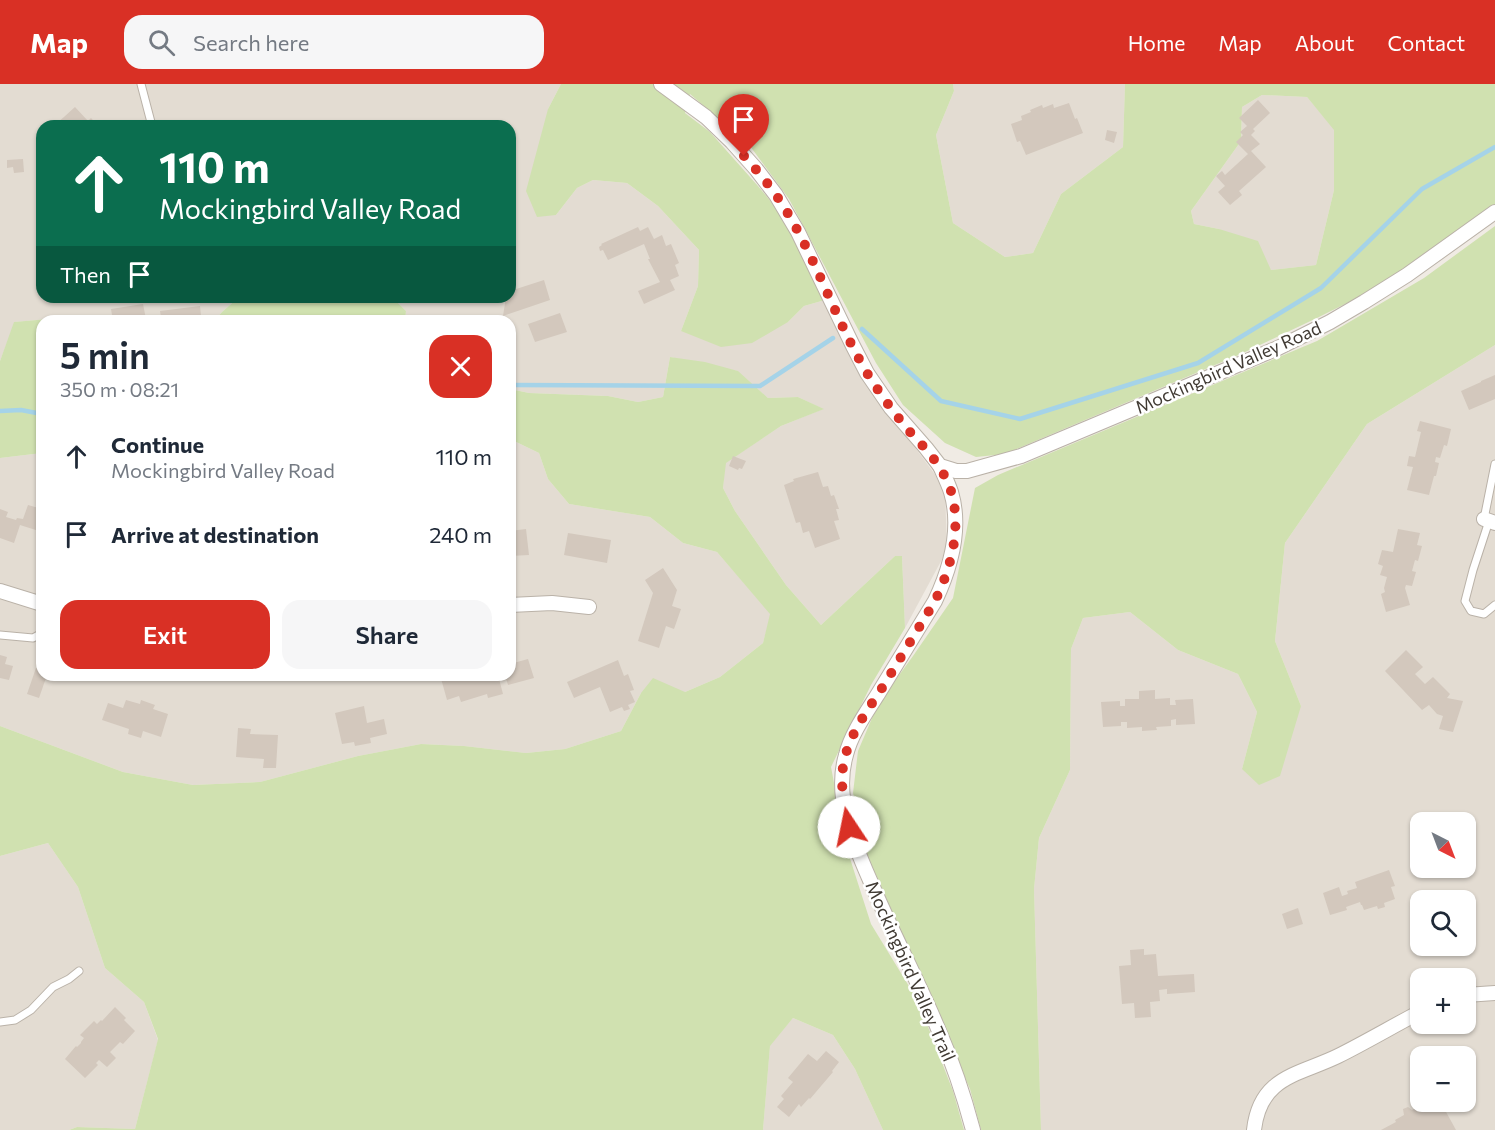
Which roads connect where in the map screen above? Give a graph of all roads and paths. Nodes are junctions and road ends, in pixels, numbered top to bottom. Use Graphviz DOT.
graph roads {
  1 [pos="141,84"];
  2 [pos="662,84"];
  3 [pos="150,120"];
  4 [pos="1495,212"];
  5 [pos="1495,464"];
  6 [pos="940,466"];
  7 [pos="1490,521"];
  8 [pos="0,591"];
  9 [pos="36,602"];
  10 [pos="516,605"];
  11 [pos="1495,605"];
  12 [pos="589,607"];
  13 [pos="0,635"];
  14 [pos="36,636"];
  15 [pos="79,971"];
  16 [pos="1495,993"];
  17 [pos="1476,994"];
  18 [pos="1410,1017"];
  19 [pos="0,1022"];
  20 [pos="973,1130"];
  21 [pos="1254,1130"];
  1 -- 3 [label="lane"];
  2 -- 6 [label="street"];
  4 -- 6 [label="street, Mockingbird Valley Road"];
  5 -- 7 [label="lane"];
  6 -- 20 [label="street, Mockingbird Valley Trail"];
  7 -- 11 [label="lane"];
  8 -- 9 [label="street"];
  10 -- 12 [label="street"];
  13 -- 14 [label="lane"];
  15 -- 19 [label="lane"];
  16 -- 17 [label="street"];
  18 -- 21 [label="street"];
}
